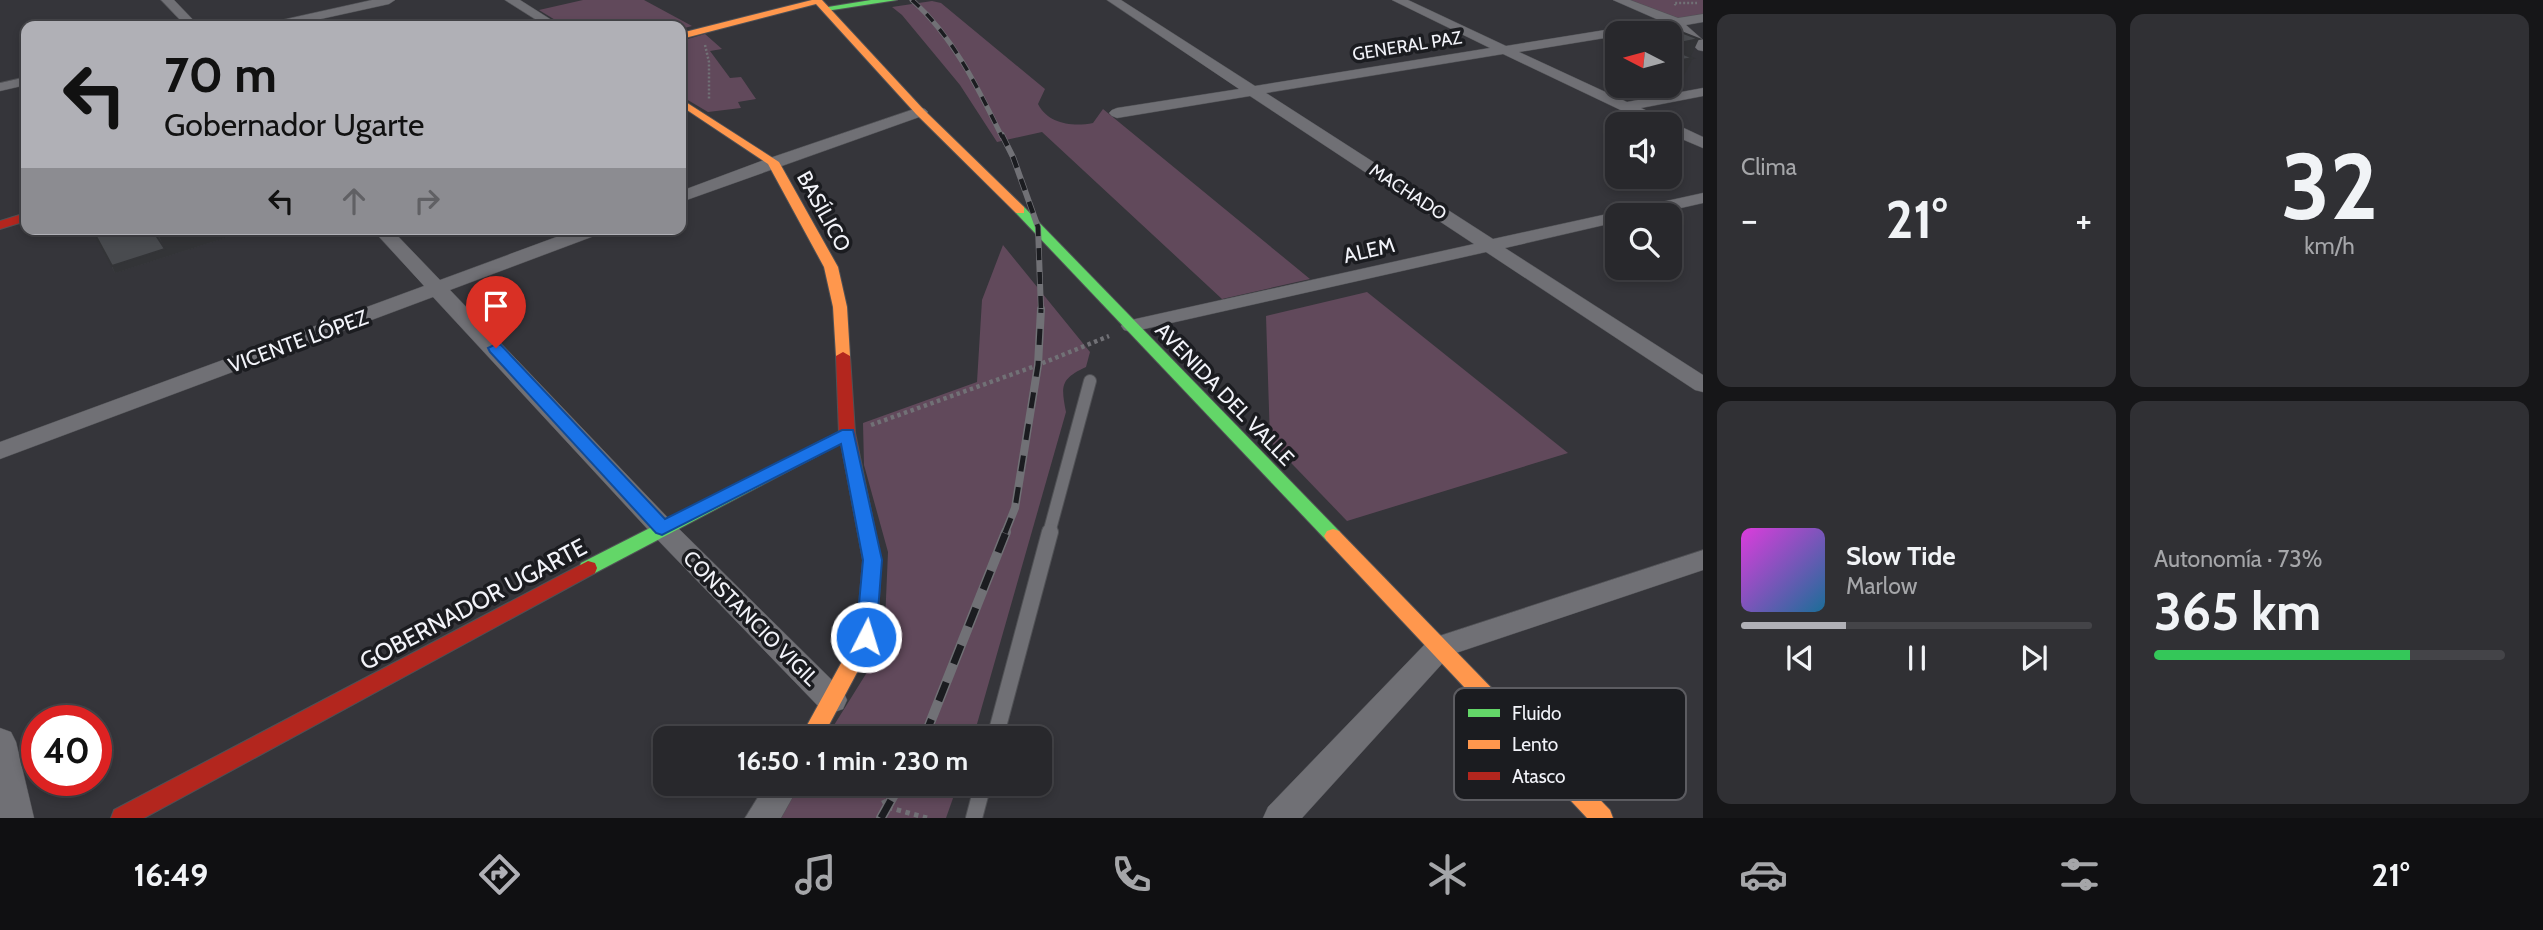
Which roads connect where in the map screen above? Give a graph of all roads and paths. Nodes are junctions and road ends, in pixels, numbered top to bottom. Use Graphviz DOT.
graph roads {
  1 [pos="167,0"];
  2 [pos="389,0"];
  3 [pos="511,0"];
  4 [pos="893,0"];
  5 [pos="1113,0"];
  6 [pos="1398,0"];
  7 [pos="1619,0"];
  8 [pos="1674,0"];
  9 [pos="1679,2"];
  10 [pos="820,3"];
  11 [pos="1703,18"];
  12 [pos="188,21"];
  13 [pos="295,21"];
  14 [pos="547,21"];
  15 [pos="1673,21"];
  16 [pos="1682,21"];
  17 [pos="1682,28"];
  18 [pos="700,31"];
  19 [pos="1605,34"];
  20 [pos="686,35"];
  21 [pos="1703,47"];
  22 [pos="1505,50"];
  23 [pos="21,82"];
  24 [pos="0,87"];
  25 [pos="1252,90"];
  26 [pos="1703,92"];
  27 [pos="686,105"];
  28 [pos="1625,107"];
  29 [pos="920,112"];
  30 [pos="1636,112"];
  31 [pos="1117,113"];
  32 [pos="705,117"];
  33 [pos="1682,133"];
  34 [pos="1703,143"];
  35 [pos="773,162"];
  36 [pos="686,195"];
  37 [pos="1703,198"];
  38 [pos="1681,203"];
  39 [pos="21,219"];
  40 [pos="1605,220"];
  41 [pos="0,225"];
  42 [pos="388,235"];
  43 [pos="580,235"];
  44 [pos="1491,246"];
  45 [pos="440,289"];
  46 [pos="1131,326"];
  47 [pos="1090,381"];
  48 [pos="1703,385"];
  49 [pos="847,433"];
  50 [pos="0,451"];
  51 [pos="662,528"];
  52 [pos="1703,560"];
  53 [pos="1440,648"];
  54 [pos="1478,688"];
  55 [pos="832,700"];
  56 [pos="818,726"];
  57 [pos="998,726"];
  58 [pos="0,742"];
  59 [pos="776,796"];
  60 [pos="881,796"];
  61 [pos="980,796"];
  62 [pos="1585,800"];
  63 [pos="17,818"];
  64 [pos="122,818"];
  65 [pos="762,818"];
  66 [pos="927,818"];
  67 [pos="974,818"];
  68 [pos="1280,818"];
  69 [pos="1602,818"];
  1 -- 12 [label="street"];
  2 -- 13 [label="street"];
  3 -- 14 [label="street"];
  4 -- 10 [label="street"];
  5 -- 25 [label="street, MACHADO"];
  6 -- 22 [label="street"];
  7 -- 15 [label="street"];
  8 -- 9 [label="path"];
  10 -- 18 [label="street"];
  10 -- 29 [label="street, AVENIDA DEL VALLE"];
  11 -- 16 [label="street, GENERAL PAZ"];
  17 -- 21 [label="street"];
  18 -- 20 [label="street"];
  18 -- 32 [label="path"];
  19 -- 22 [label="street, GENERAL PAZ"];
  22 -- 25 [label="street, GENERAL PAZ"];
  22 -- 28 [label="street"];
  23 -- 24 [label="street"];
  25 -- 31 [label="street, GENERAL PAZ"];
  25 -- 44 [label="street, MACHADO"];
  26 -- 28 [label="street"];
  27 -- 32 [label="street, BASÍLICO"];
  28 -- 30 [label="street"];
  29 -- 35 [label="street"];
  29 -- 46 [label="street, AVENIDA DEL VALLE"];
  32 -- 35 [label="street, BASÍLICO"];
  33 -- 34 [label="street"];
  35 -- 36 [label="street"];
  35 -- 49 [label="street, BASÍLICO"];
  37 -- 38 [label="street"];
  39 -- 41 [label="street"];
  40 -- 44 [label="street, ALEM"];
  42 -- 45 [label="street, CONSTANCIO VIGIL"];
  43 -- 45 [label="street, VICENTE LÓPEZ"];
  44 -- 46 [label="street, ALEM"];
  44 -- 48 [label="street, MACHADO"];
  45 -- 50 [label="street, VICENTE LÓPEZ"];
  45 -- 51 [label="street, CONSTANCIO VIGIL"];
  46 -- 49 [label="path"];
  46 -- 53 [label="street, AVENIDA DEL VALLE"];
  47 -- 57 [label="lane"];
  49 -- 51 [label="street, GOBERNADOR UGARTE"];
  49 -- 55 [label="street, BASÍLICO"];
  51 -- 55 [label="street, CONSTANCIO VIGIL"];
  51 -- 64 [label="street, GOBERNADOR UGARTE"];
  52 -- 53 [label="street"];
  53 -- 54 [label="street, AVENIDA DEL VALLE"];
  53 -- 68 [label="street"];
  55 -- 56 [label="street, BASÍLICO"];
  58 -- 63 [label="street"];
  59 -- 65 [label="street"];
  60 -- 66 [label="path"];
  61 -- 67 [label="lane"];
  62 -- 69 [label="street, AVENIDA DEL VALLE"];
}
